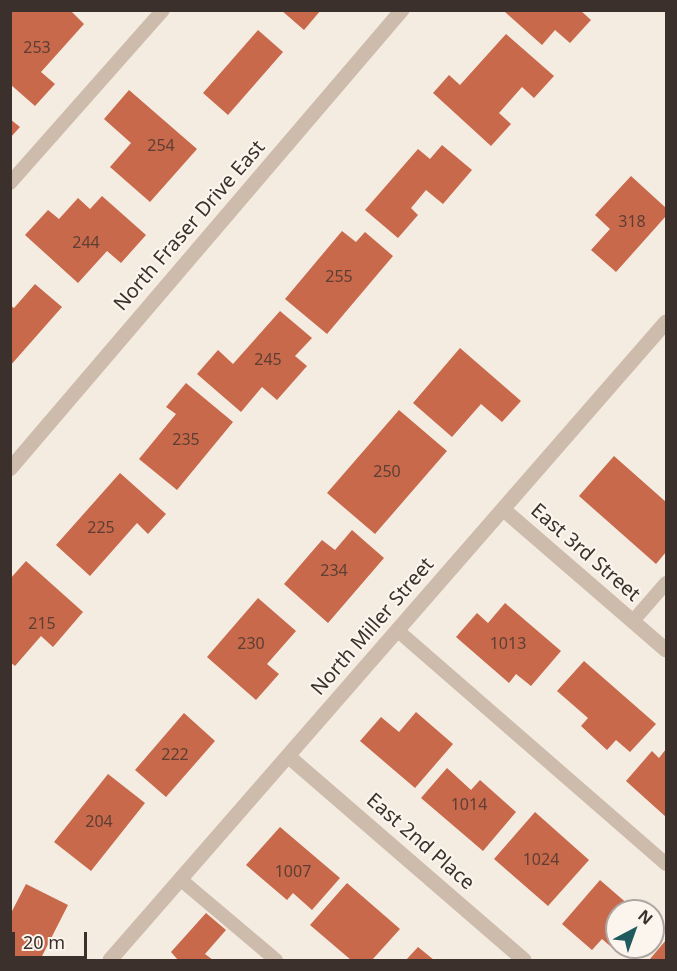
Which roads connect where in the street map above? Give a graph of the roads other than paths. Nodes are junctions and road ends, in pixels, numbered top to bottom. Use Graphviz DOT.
graph roads {
  1 [pos="163,10"];
  2 [pos="402,10"];
  3 [pos="10,183"];
  4 [pos="666,322"];
  5 [pos="10,469"];
  6 [pos="504,510"];
  7 [pos="666,583"];
  8 [pos="633,621"];
  9 [pos="397,630"];
  10 [pos="666,650"];
  11 [pos="288,756"];
  12 [pos="666,864"];
  13 [pos="180,879"];
  14 [pos="110,960"];
  15 [pos="276,960"];
  16 [pos="524,960"];
  1 -- 3 [label="lane"];
  2 -- 5 [label="street, North Fraser Drive East"];
  4 -- 6 [label="street, North Miller Street"];
  6 -- 8 [label="street, East 3rd Street"];
  6 -- 9 [label="street, North Miller Street"];
  7 -- 8 [label="lane"];
  8 -- 10 [label="street, East 3rd Street"];
  9 -- 11 [label="street, North Miller Street"];
  9 -- 12 [label="lane"];
  11 -- 13 [label="street, North Miller Street"];
  11 -- 16 [label="street, East 2nd Place"];
  13 -- 14 [label="street, North Miller Street"];
  13 -- 15 [label="lane"];
}
